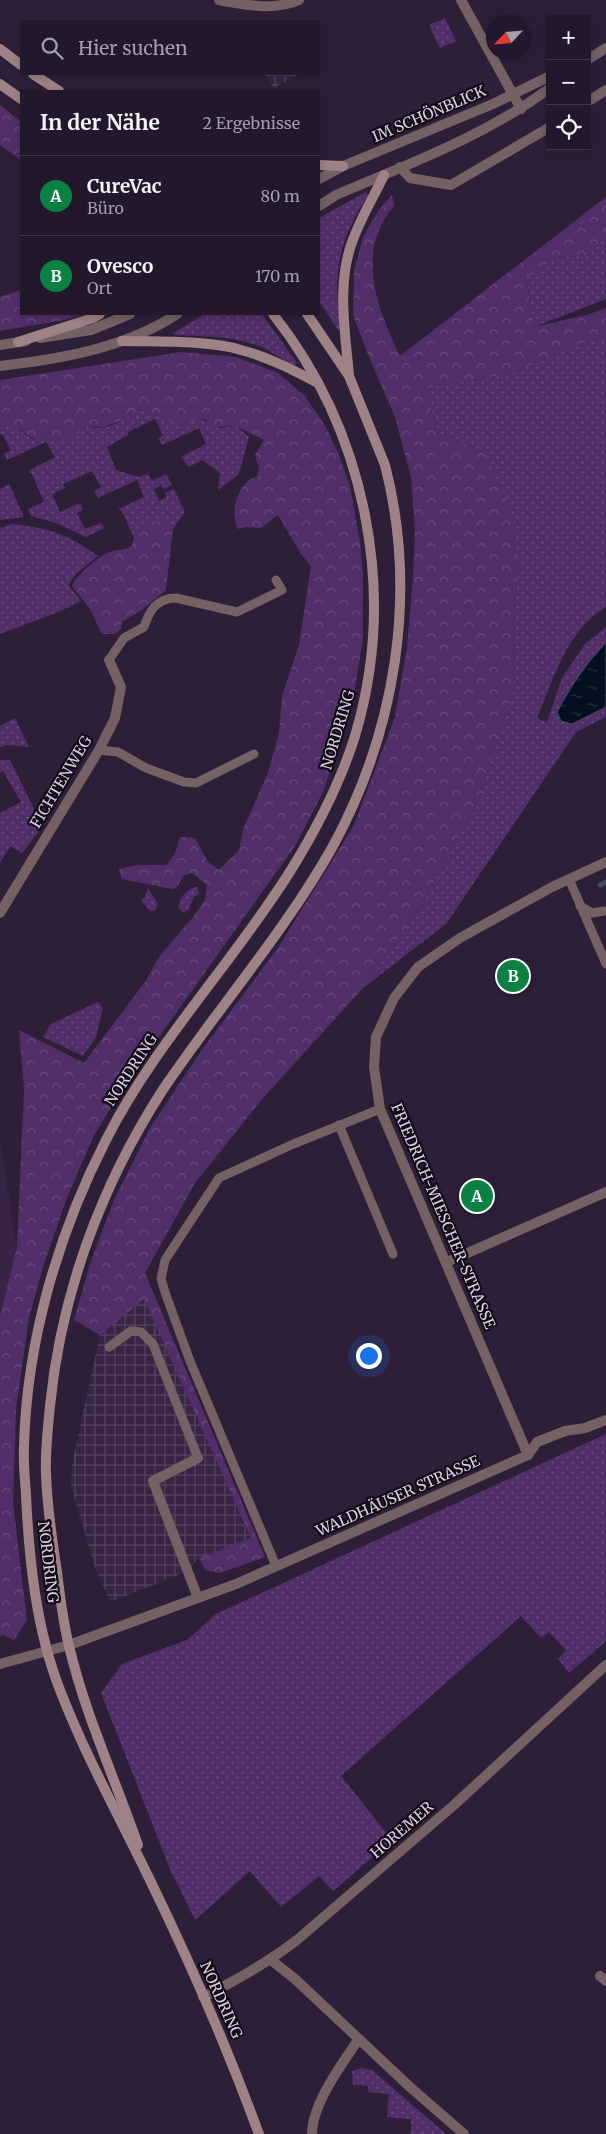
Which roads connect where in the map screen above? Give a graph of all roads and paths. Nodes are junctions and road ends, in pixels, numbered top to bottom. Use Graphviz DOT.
graph roads {
  1 [pos="220,0"];
  2 [pos="299,0"];
  3 [pos="461,0"];
  4 [pos="606,48"];
  5 [pos="0,50"];
  6 [pos="591,57"];
  7 [pos="20,64"];
  8 [pos="35,75"];
  9 [pos="546,78"];
  10 [pos="0,84"];
  11 [pos="58,90"];
  12 [pos="606,90"];
  13 [pos="546,91"];
  14 [pos="514,94"];
  15 [pos="20,98"];
  16 [pos="591,99"];
  17 [pos="521,109"];
  18 [pos="546,129"];
  19 [pos="320,165"];
  20 [pos="343,166"];
  21 [pos="400,167"];
  22 [pos="384,174"];
  23 [pos="320,178"];
  24 [pos="320,205"];
  25 [pos="98,315"];
  26 [pos="128,315"];
  27 [pos="175,315"];
  28 [pos="274,315"];
  29 [pos="308,315"];
  30 [pos="122,341"];
  31 [pos="18,342"];
  32 [pos="0,345"];
  33 [pos="0,366"];
  34 [pos="349,376"];
  35 [pos="319,383"];
  36 [pos="276,580"];
  37 [pos="109,660"];
  38 [pos="99,750"];
  39 [pos="254,754"];
  40 [pos="606,862"];
  41 [pos="569,879"];
  42 [pos="579,906"];
  43 [pos="604,911"];
  44 [pos="0,913"];
  45 [pos="606,964"];
  46 [pos="380,1109"];
  47 [pos="339,1125"];
  48 [pos="606,1192"];
  49 [pos="393,1254"];
  50 [pos="447,1262"];
  51 [pos="109,1347"];
  52 [pos="606,1420"];
  53 [pos="528,1455"];
  54 [pos="198,1458"];
  55 [pos="276,1566"];
  56 [pos="198,1598"];
  57 [pos="69,1644"];
  58 [pos="48,1650"];
  59 [pos="0,1664"];
  60 [pos="606,1665"];
  61 [pos="150,1881"];
  62 [pos="271,1960"];
  63 [pos="203,1997"];
  64 [pos="358,2040"];
  65 [pos="259,2134"];
  66 [pos="312,2134"];
  67 [pos="464,2134"];
  1 -- 2 [label="street"];
  3 -- 14 [label="street"];
  4 -- 6 [label="street"];
  5 -- 7 [label="street"];
  8 -- 11 [label="street"];
  9 -- 14 [label="street, IM SCHÖNBLICK"];
  10 -- 15 [label="street"];
  12 -- 16 [label="street"];
  13 -- 17 [label="street"];
  14 -- 17 [label="street"];
  14 -- 20 [label="street, IM SCHÖNBLICK"];
  17 -- 21 [label="street"];
  18 -- 21 [label="street"];
  19 -- 20 [label="street"];
  20 -- 23 [label="street, IM SCHÖNBLICK"];
  21 -- 22 [label="street"];
  22 -- 24 [label="street"];
  22 -- 34 [label="street"];
  25 -- 31 [label="street"];
  26 -- 31 [label="street"];
  27 -- 30 [label="street"];
  28 -- 35 [label="street, NORDRING"];
  29 -- 34 [label="street, NORDRING"];
  30 -- 33 [label="street"];
  30 -- 35 [label="street"];
  31 -- 32 [label="street"];
  34 -- 57 [label="street, NORDRING"];
  35 -- 58 [label="street, NORDRING"];
  36 -- 37 [label="lane"];
  37 -- 38 [label="street, FICHTENWEG"];
  38 -- 39 [label="lane"];
  38 -- 44 [label="street, FICHTENWEG"];
  40 -- 41 [label="street, FRIEDRICH-MIESCHER-STRASSE"];
  41 -- 42 [label="lane"];
  41 -- 46 [label="street, FRIEDRICH-MIESCHER-STRASSE"];
  42 -- 43 [label="lane"];
  42 -- 45 [label="lane"];
  46 -- 47 [label="lane"];
  46 -- 50 [label="street, FRIEDRICH-MIESCHER-STRASSE"];
  47 -- 49 [label="lane"];
  47 -- 55 [label="lane"];
  48 -- 50 [label="street"];
  50 -- 53 [label="street, FRIEDRICH-MIESCHER-STRASSE"];
  51 -- 54 [label="lane"];
  52 -- 53 [label="street, WALDHÄUSER STRASSE"];
  53 -- 55 [label="street, WALDHÄUSER STRASSE"];
  54 -- 56 [label="street"];
  55 -- 56 [label="street, WALDHÄUSER STRASSE"];
  56 -- 57 [label="street, WALDHÄUSER STRASSE"];
  57 -- 58 [label="street, WALDHÄUSER STRASSE"];
  57 -- 61 [label="street, NORDRING"];
  58 -- 59 [label="street, WALDHÄUSER STRASSE"];
  58 -- 61 [label="street, NORDRING"];
  60 -- 62 [label="street, HOREMER"];
  61 -- 63 [label="street, NORDRING"];
  62 -- 63 [label="street, HOREMER"];
  62 -- 64 [label="street"];
  63 -- 65 [label="street, NORDRING"];
  64 -- 66 [label="street"];
  64 -- 67 [label="street"];
}
